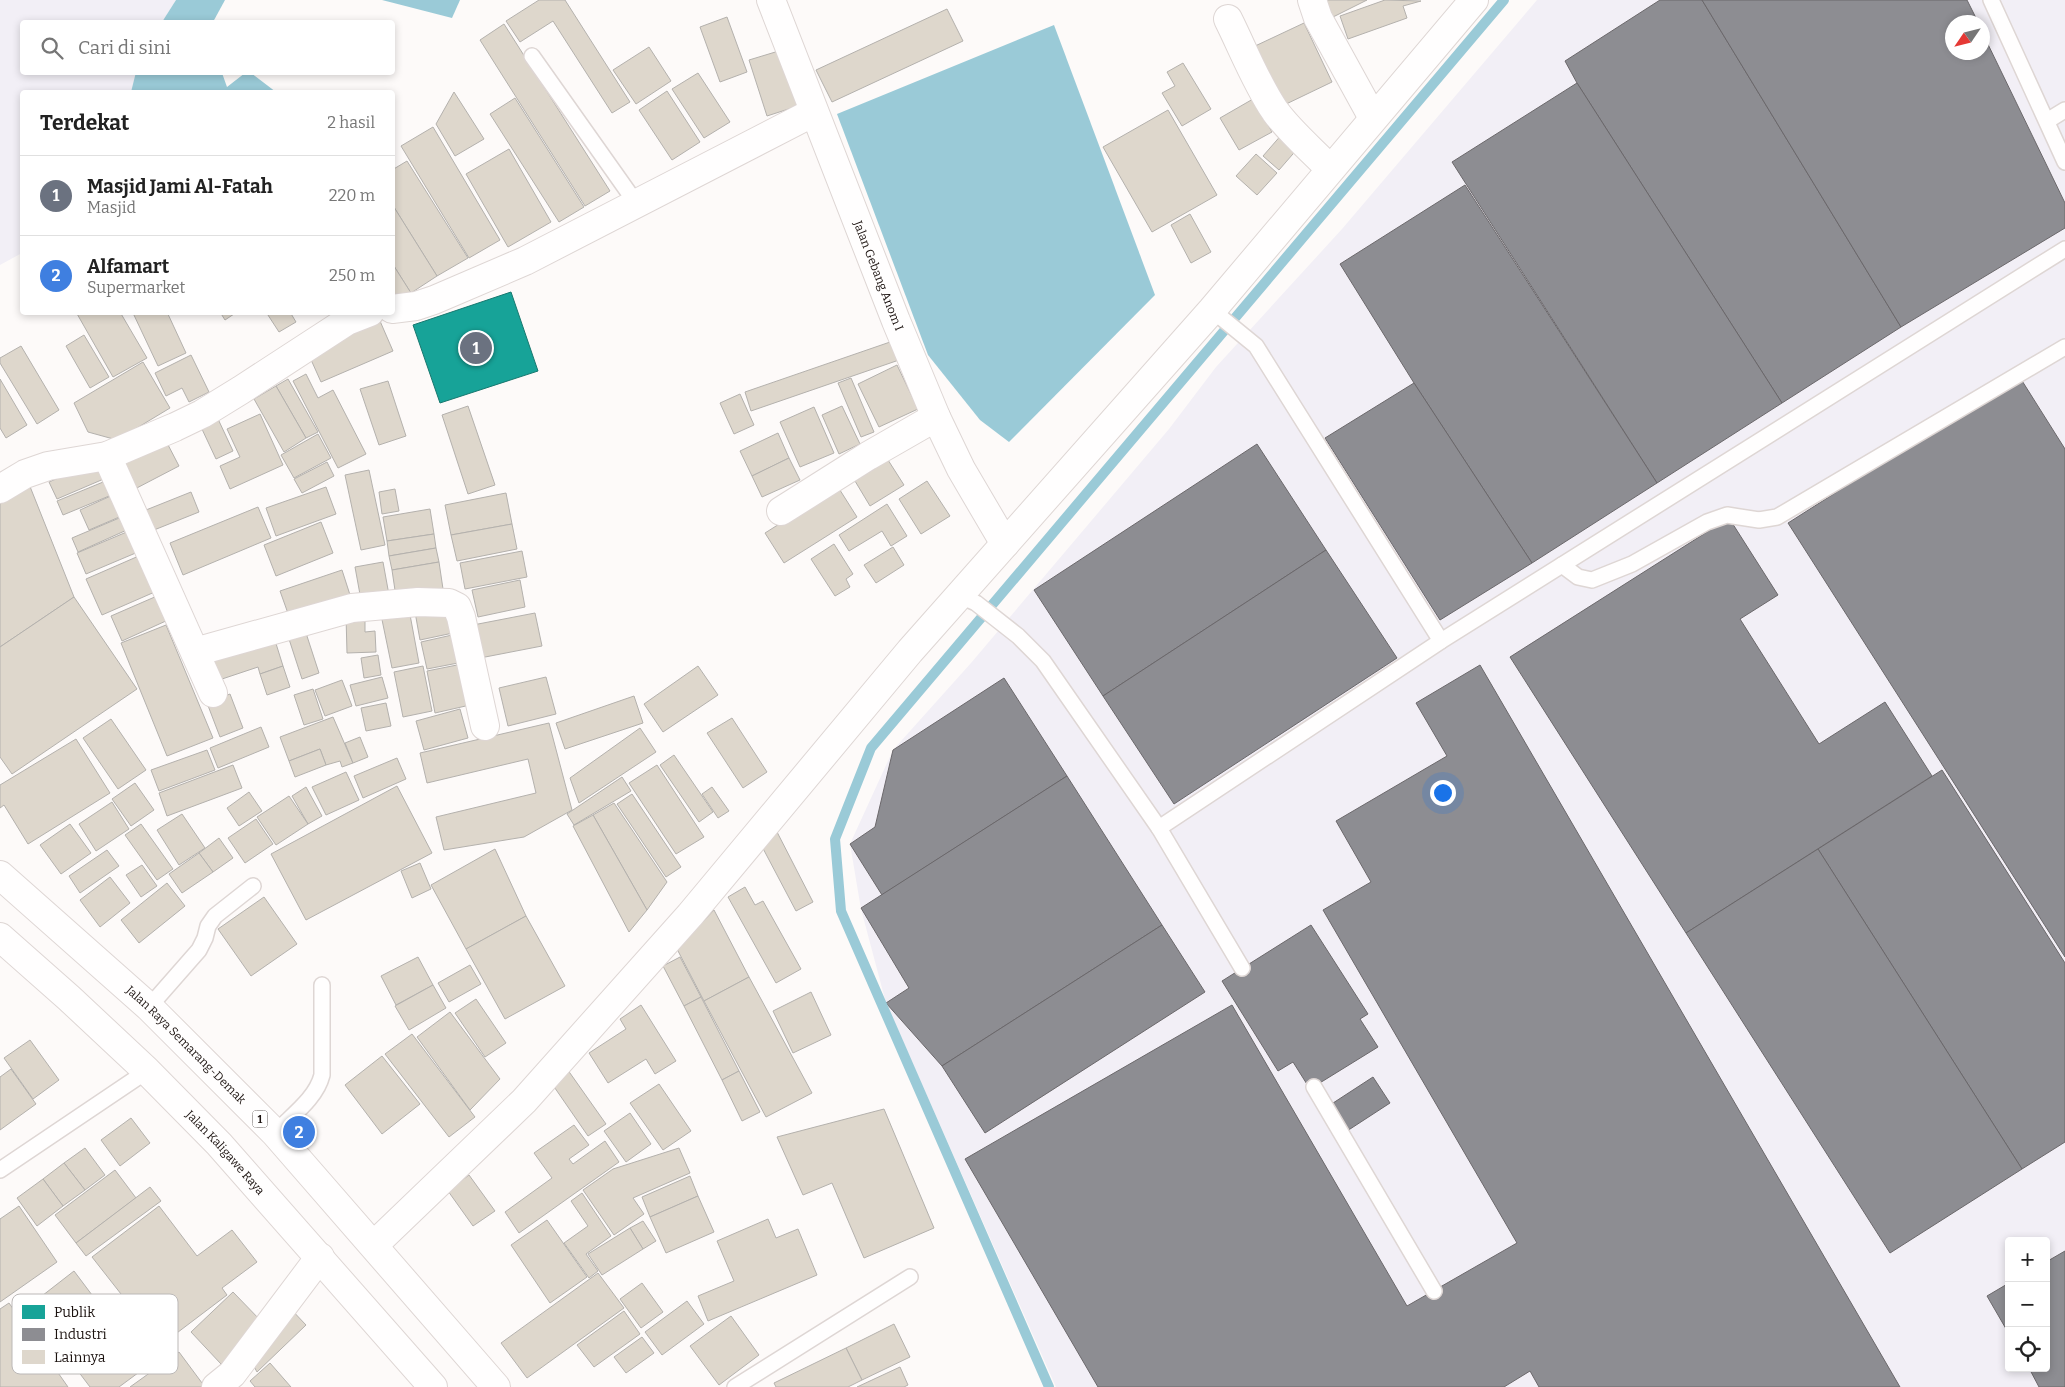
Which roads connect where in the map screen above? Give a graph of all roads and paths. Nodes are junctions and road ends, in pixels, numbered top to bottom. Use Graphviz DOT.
graph roads {
  1 [pos="770,0"];
  2 [pos="1312,0"];
  3 [pos="1474,0"];
  4 [pos="1991,0"];
  5 [pos="1228,19"];
  6 [pos="532,56"];
  7 [pos="2065,110"];
  8 [pos="814,112"];
  9 [pos="1373,118"];
  10 [pos="2047,121"];
  11 [pos="2065,162"];
  12 [pos="1330,169"];
  13 [pos="636,203"];
  14 [pos="2065,249"];
  15 [pos="395,309"];
  16 [pos="1215,312"];
  17 [pos="362,315"];
  18 [pos="2065,347"];
  19 [pos="936,417"];
  20 [pos="107,456"];
  21 [pos="0,489"];
  22 [pos="780,511"];
  23 [pos="1005,544"];
  24 [pos="1562,565"];
  25 [pos="968,599"];
  26 [pos="1440,641"];
  27 [pos="195,652"];
  28 [pos="213,693"];
  29 [pos="485,726"];
  30 [pos="1159,828"];
  31 [pos="0,875"];
  32 [pos="252,886"];
  33 [pos="0,937"];
  34 [pos="1242,968"];
  35 [pos="322,985"];
  36 [pos="149,1007"];
  37 [pos="147,1071"];
  38 [pos="1314,1087"];
  39 [pos="281,1127"];
  40 [pos="0,1170"];
  41 [pos="374,1245"];
  42 [pos="320,1257"];
  43 [pos="910,1277"];
  44 [pos="1434,1291"];
  45 [pos="216,1387"];
  46 [pos="432,1387"];
  47 [pos="496,1387"];
  48 [pos="735,1387"];
  1 -- 8 [label="main road, Jalan Gebang Anom I"];
  2 -- 9 [label="main road"];
  3 -- 9 [label="main road"];
  4 -- 10 [label="lane"];
  5 -- 12 [label="main road"];
  6 -- 13 [label="lane"];
  7 -- 10 [label="lane"];
  8 -- 13 [label="main road"];
  8 -- 19 [label="main road, Jalan Gebang Anom I"];
  9 -- 12 [label="main road"];
  10 -- 11 [label="lane"];
  12 -- 16 [label="main road"];
  13 -- 15 [label="main road"];
  14 -- 24 [label="lane"];
  16 -- 23 [label="main road"];
  16 -- 26 [label="lane"];
  17 -- 20 [label="main road"];
  18 -- 24 [label="lane"];
  19 -- 22 [label="main road"];
  19 -- 23 [label="main road, Jalan Gebang Anom I"];
  20 -- 21 [label="main road"];
  20 -- 27 [label="main road"];
  23 -- 25 [label="main road"];
  24 -- 26 [label="lane"];
  25 -- 30 [label="lane"];
  25 -- 41 [label="main road"];
  26 -- 30 [label="lane"];
  27 -- 28 [label="main road"];
  27 -- 29 [label="main road"];
  30 -- 34 [label="lane"];
  31 -- 36 [label="main road, Jalan Raya Semarang-Demak / 1"];
  32 -- 36 [label="lane"];
  33 -- 37 [label="main road, Jalan Kaligawe Raya"];
  35 -- 39 [label="lane"];
  36 -- 39 [label="main road, Jalan Raya Semarang-Demak / 1"];
  37 -- 40 [label="lane"];
  37 -- 42 [label="main road, Jalan Kaligawe Raya"];
  38 -- 44 [label="lane"];
  39 -- 41 [label="main road, Jalan Raya Semarang-Demak / 1"];
  41 -- 47 [label="main road, Jalan Raya Semarang-Demak / 1"];
  42 -- 45 [label="main road"];
  42 -- 46 [label="main road, Jalan Kaligawe Raya"];
  43 -- 48 [label="lane"];
}
